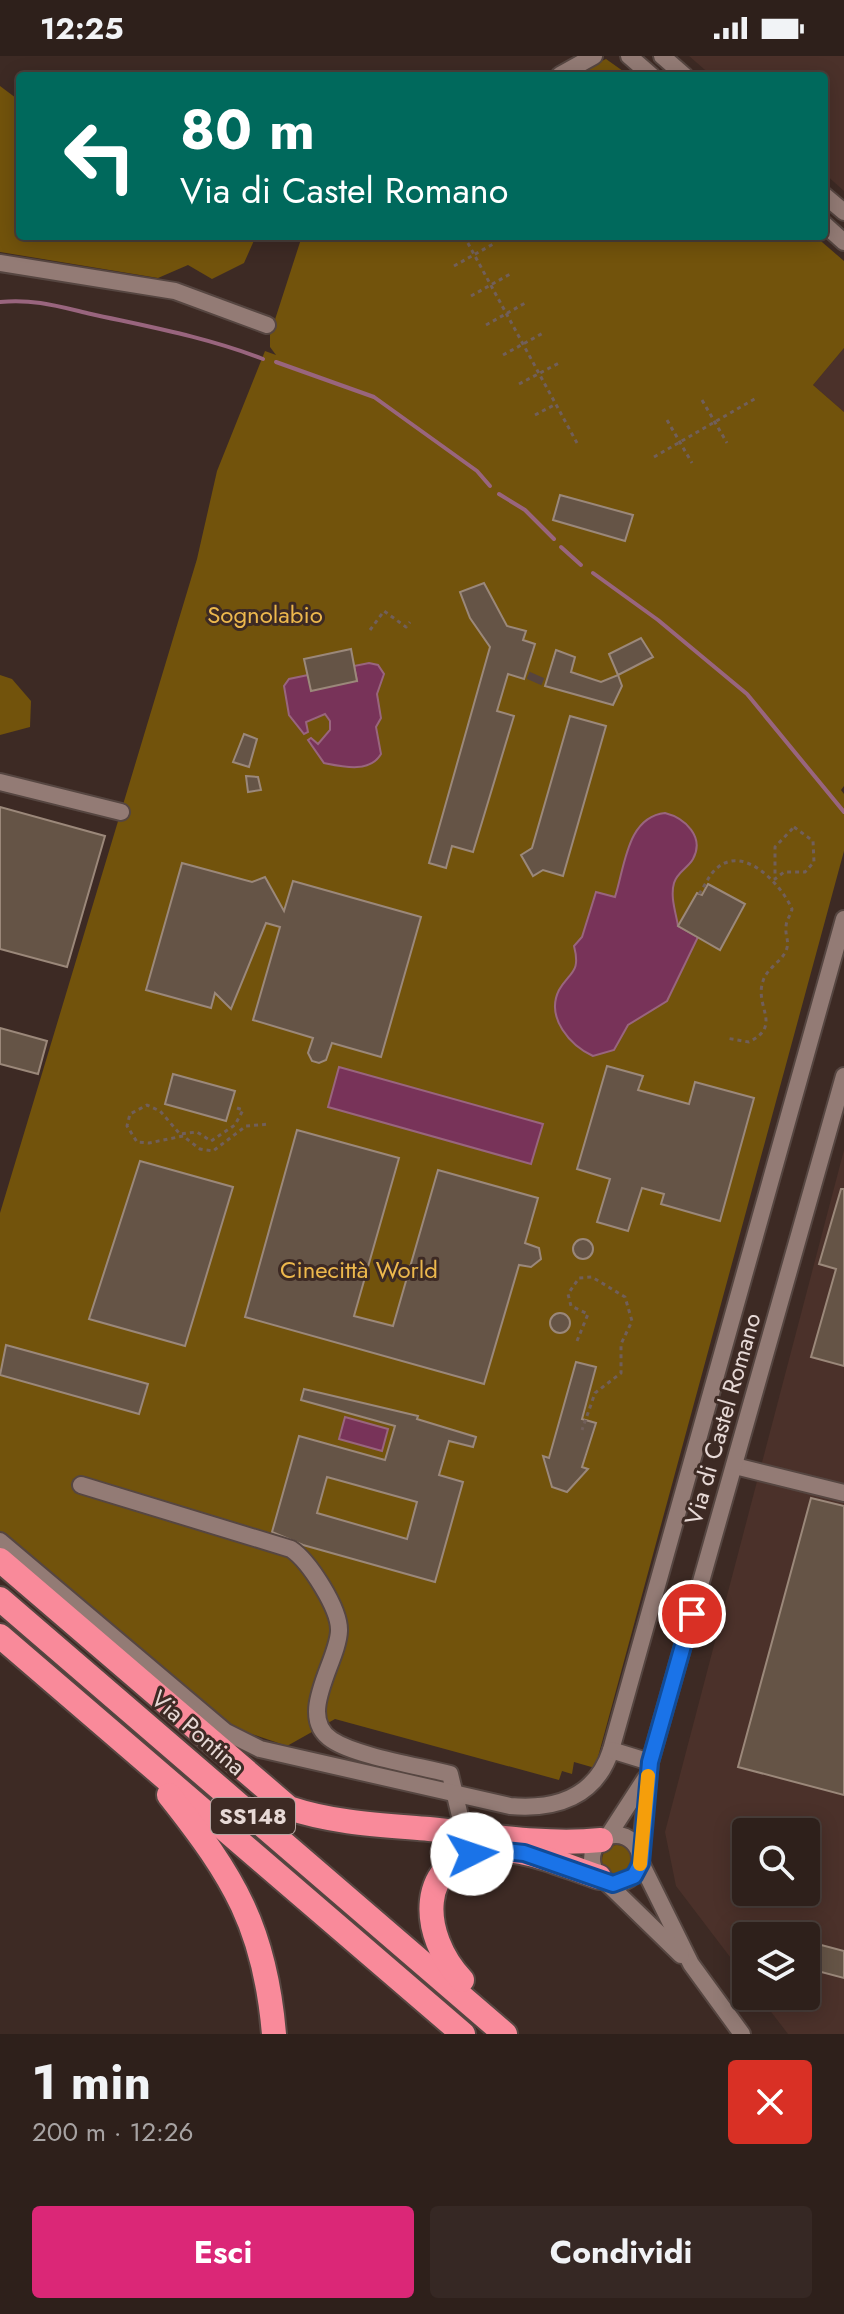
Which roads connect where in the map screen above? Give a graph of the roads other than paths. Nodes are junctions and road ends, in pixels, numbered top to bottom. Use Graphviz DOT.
graph roads {
  1 [pos="594,56"];
  2 [pos="629,56"];
  3 [pos="662,56"];
  4 [pos="565,72"];
  5 [pos="647,72"];
  6 [pos="680,72"];
  7 [pos="828,198"];
  8 [pos="844,212"];
  9 [pos="828,228"];
  10 [pos="844,242"];
  11 [pos="0,263"];
  12 [pos="267,325"];
  13 [pos="0,782"];
  14 [pos="121,812"];
  15 [pos="844,919"];
  16 [pos="844,1076"];
  17 [pos="735,1466"];
  18 [pos="81,1485"];
  19 [pos="844,1493"];
  20 [pos="0,1541"];
  21 [pos="0,1560"];
  22 [pos="0,1599"];
  23 [pos="0,1636"];
  24 [pos="611,1750"];
  25 [pos="136,1752"];
  26 [pos="649,1768"];
  27 [pos="456,1794"];
  28 [pos="464,1833"];
  29 [pos="605,1838"];
  30 [pos="640,1859"];
  31 [pos="602,1879"];
  32 [pos="691,1964"];
  33 [pos="738,2031"];
  34 [pos="274,2034"];
  35 [pos="463,2034"];
  36 [pos="505,2034"];
  37 [pos="520,2034"];
  1 -- 4 [label="street"];
  2 -- 5 [label="street"];
  3 -- 6 [label="street"];
  7 -- 8 [label="street"];
  9 -- 10 [label="street"];
  11 -- 12 [label="street"];
  13 -- 14 [label="street"];
  15 -- 24 [label="street"];
  16 -- 17 [label="street, Via di Castel Romano"];
  17 -- 19 [label="street"];
  17 -- 26 [label="street, Via di Castel Romano"];
  18 -- 27 [label="street"];
  20 -- 27 [label="street"];
  21 -- 28 [label="highway"];
  22 -- 36 [label="highway, Via Pontina / SS148"];
  23 -- 25 [label="highway, SS148"];
  24 -- 26 [label="street"];
  24 -- 27 [label="street"];
  25 -- 34 [label="highway"];
  25 -- 35 [label="highway, SS148"];
  26 -- 29 [label="street, Via di Castel Romano"];
  26 -- 30 [label="street, Via di Castel Romano"];
  27 -- 28 [label="street"];
  28 -- 29 [label="highway"];
  29 -- 30 [label="street"];
  29 -- 31 [label="street"];
  30 -- 31 [label="street"];
  30 -- 32 [label="street"];
  31 -- 32 [label="street"];
  31 -- 37 [label="highway"];
  32 -- 33 [label="street"];
}
